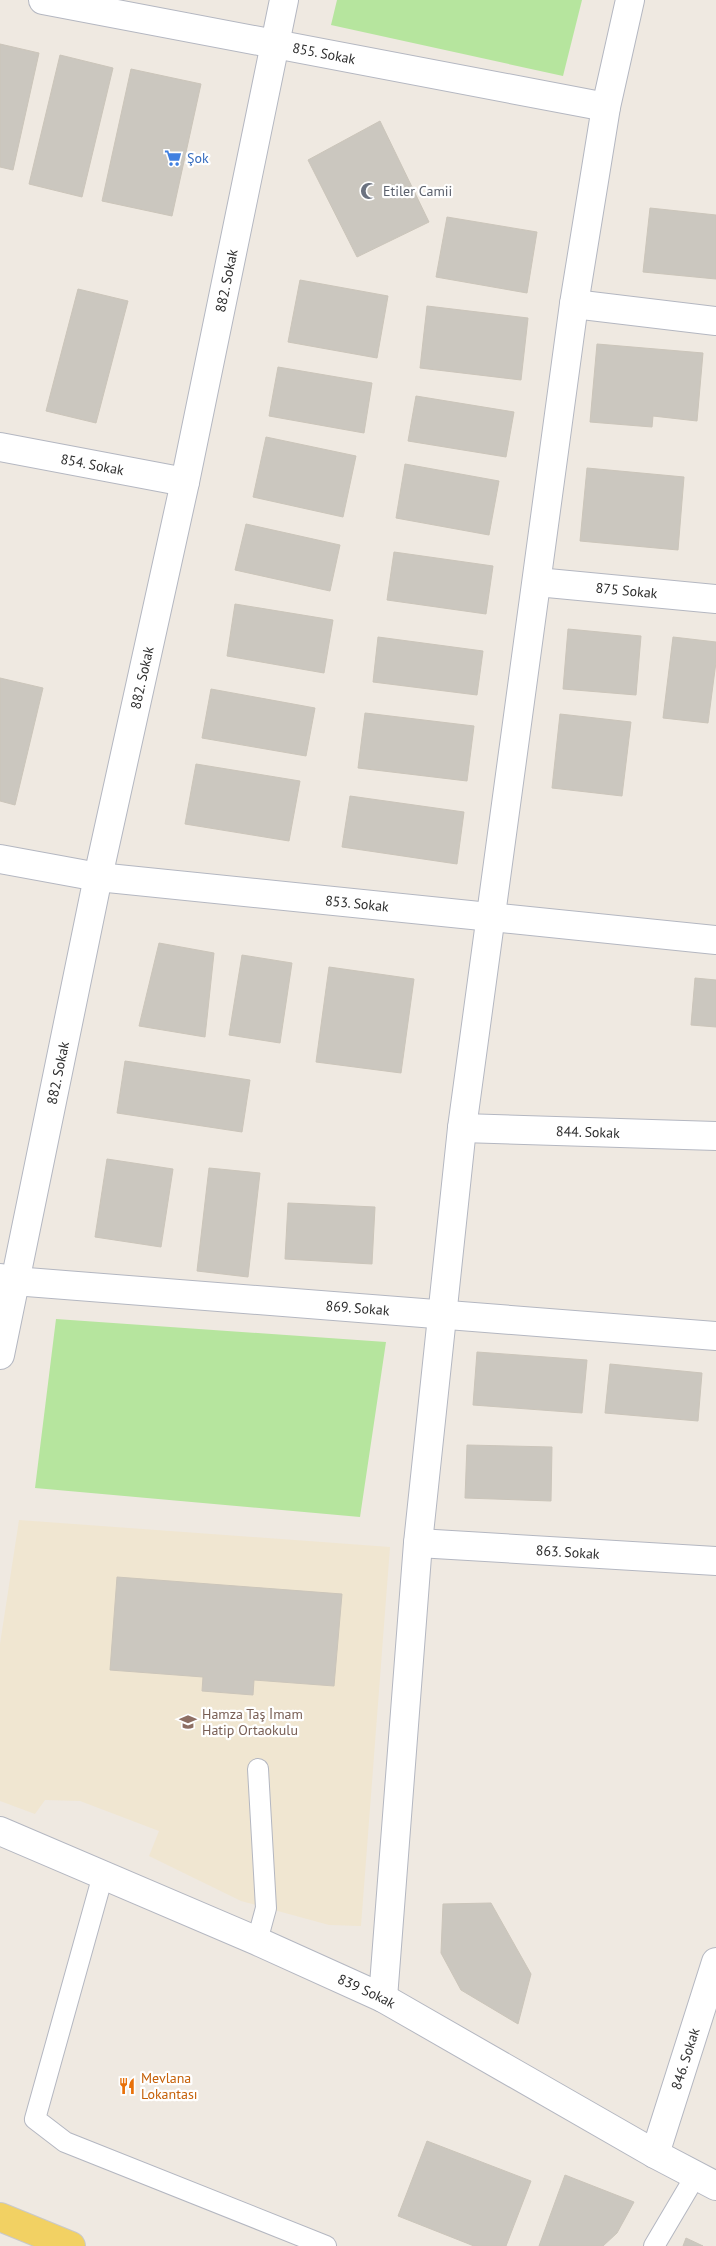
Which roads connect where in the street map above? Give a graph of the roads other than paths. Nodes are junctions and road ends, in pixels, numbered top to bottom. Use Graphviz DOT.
graph roads {
  1 [pos="43,0"];
  2 [pos="284,0"];
  3 [pos="630,0"];
  4 [pos="274,45"];
  5 [pos="606,107"];
  6 [pos="574,304"];
  7 [pos="716,321"];
  8 [pos="0,447"];
  9 [pos="185,482"];
  10 [pos="537,582"];
  11 [pos="716,599"];
  12 [pos="0,859"];
  13 [pos="98,877"];
  14 [pos="490,918"];
  15 [pos="716,940"];
  16 [pos="462,1128"];
  17 [pos="716,1136"];
  18 [pos="7,1280"];
  19 [pos="441,1315"];
  20 [pos="716,1336"];
  21 [pos="0,1355"];
  22 [pos="418,1543"];
  23 [pos="716,1561"];
  24 [pos="258,1770"];
  25 [pos="0,1830"];
  26 [pos="103,1875"];
  27 [pos="257,1941"];
  28 [pos="716,1962"];
  29 [pos="383,1998"];
  30 [pos="655,2154"];
  31 [pos="706,2181"];
  32 [pos="0,2217"];
  33 [pos="72,2246"];
  34 [pos="326,2246"];
  35 [pos="654,2246"];
  1 -- 4 [label="street, 855. Sokak"];
  2 -- 4 [label="street, 882. Sokak"];
  3 -- 5 [label="street"];
  4 -- 5 [label="street, 855. Sokak"];
  4 -- 9 [label="street, 882. Sokak"];
  5 -- 6 [label="street"];
  6 -- 7 [label="street"];
  6 -- 10 [label="street"];
  8 -- 9 [label="street, 854. Sokak"];
  9 -- 13 [label="street, 882. Sokak"];
  10 -- 11 [label="street, 875 Sokak"];
  10 -- 14 [label="street"];
  12 -- 13 [label="street, 853. Sokak"];
  13 -- 14 [label="street, 853. Sokak"];
  13 -- 18 [label="street, 882. Sokak"];
  14 -- 15 [label="street, 853. Sokak"];
  14 -- 16 [label="street"];
  16 -- 17 [label="street, 844. Sokak"];
  16 -- 19 [label="street"];
  18 -- 19 [label="street, 869. Sokak"];
  18 -- 21 [label="street, 882. Sokak"];
  19 -- 20 [label="street, 869. Sokak"];
  19 -- 22 [label="street"];
  22 -- 23 [label="street, 863. Sokak"];
  22 -- 29 [label="street"];
  24 -- 27 [label="lane"];
  25 -- 26 [label="street, 839 Sokak"];
  26 -- 27 [label="street, 839 Sokak"];
  26 -- 34 [label="lane"];
  27 -- 29 [label="street, 839 Sokak"];
  28 -- 30 [label="street, 846. Sokak"];
  29 -- 30 [label="street, 839 Sokak"];
  30 -- 31 [label="street, 839 Sokak"];
  31 -- 35 [label="lane"];
  32 -- 33 [label="main road"];
}
